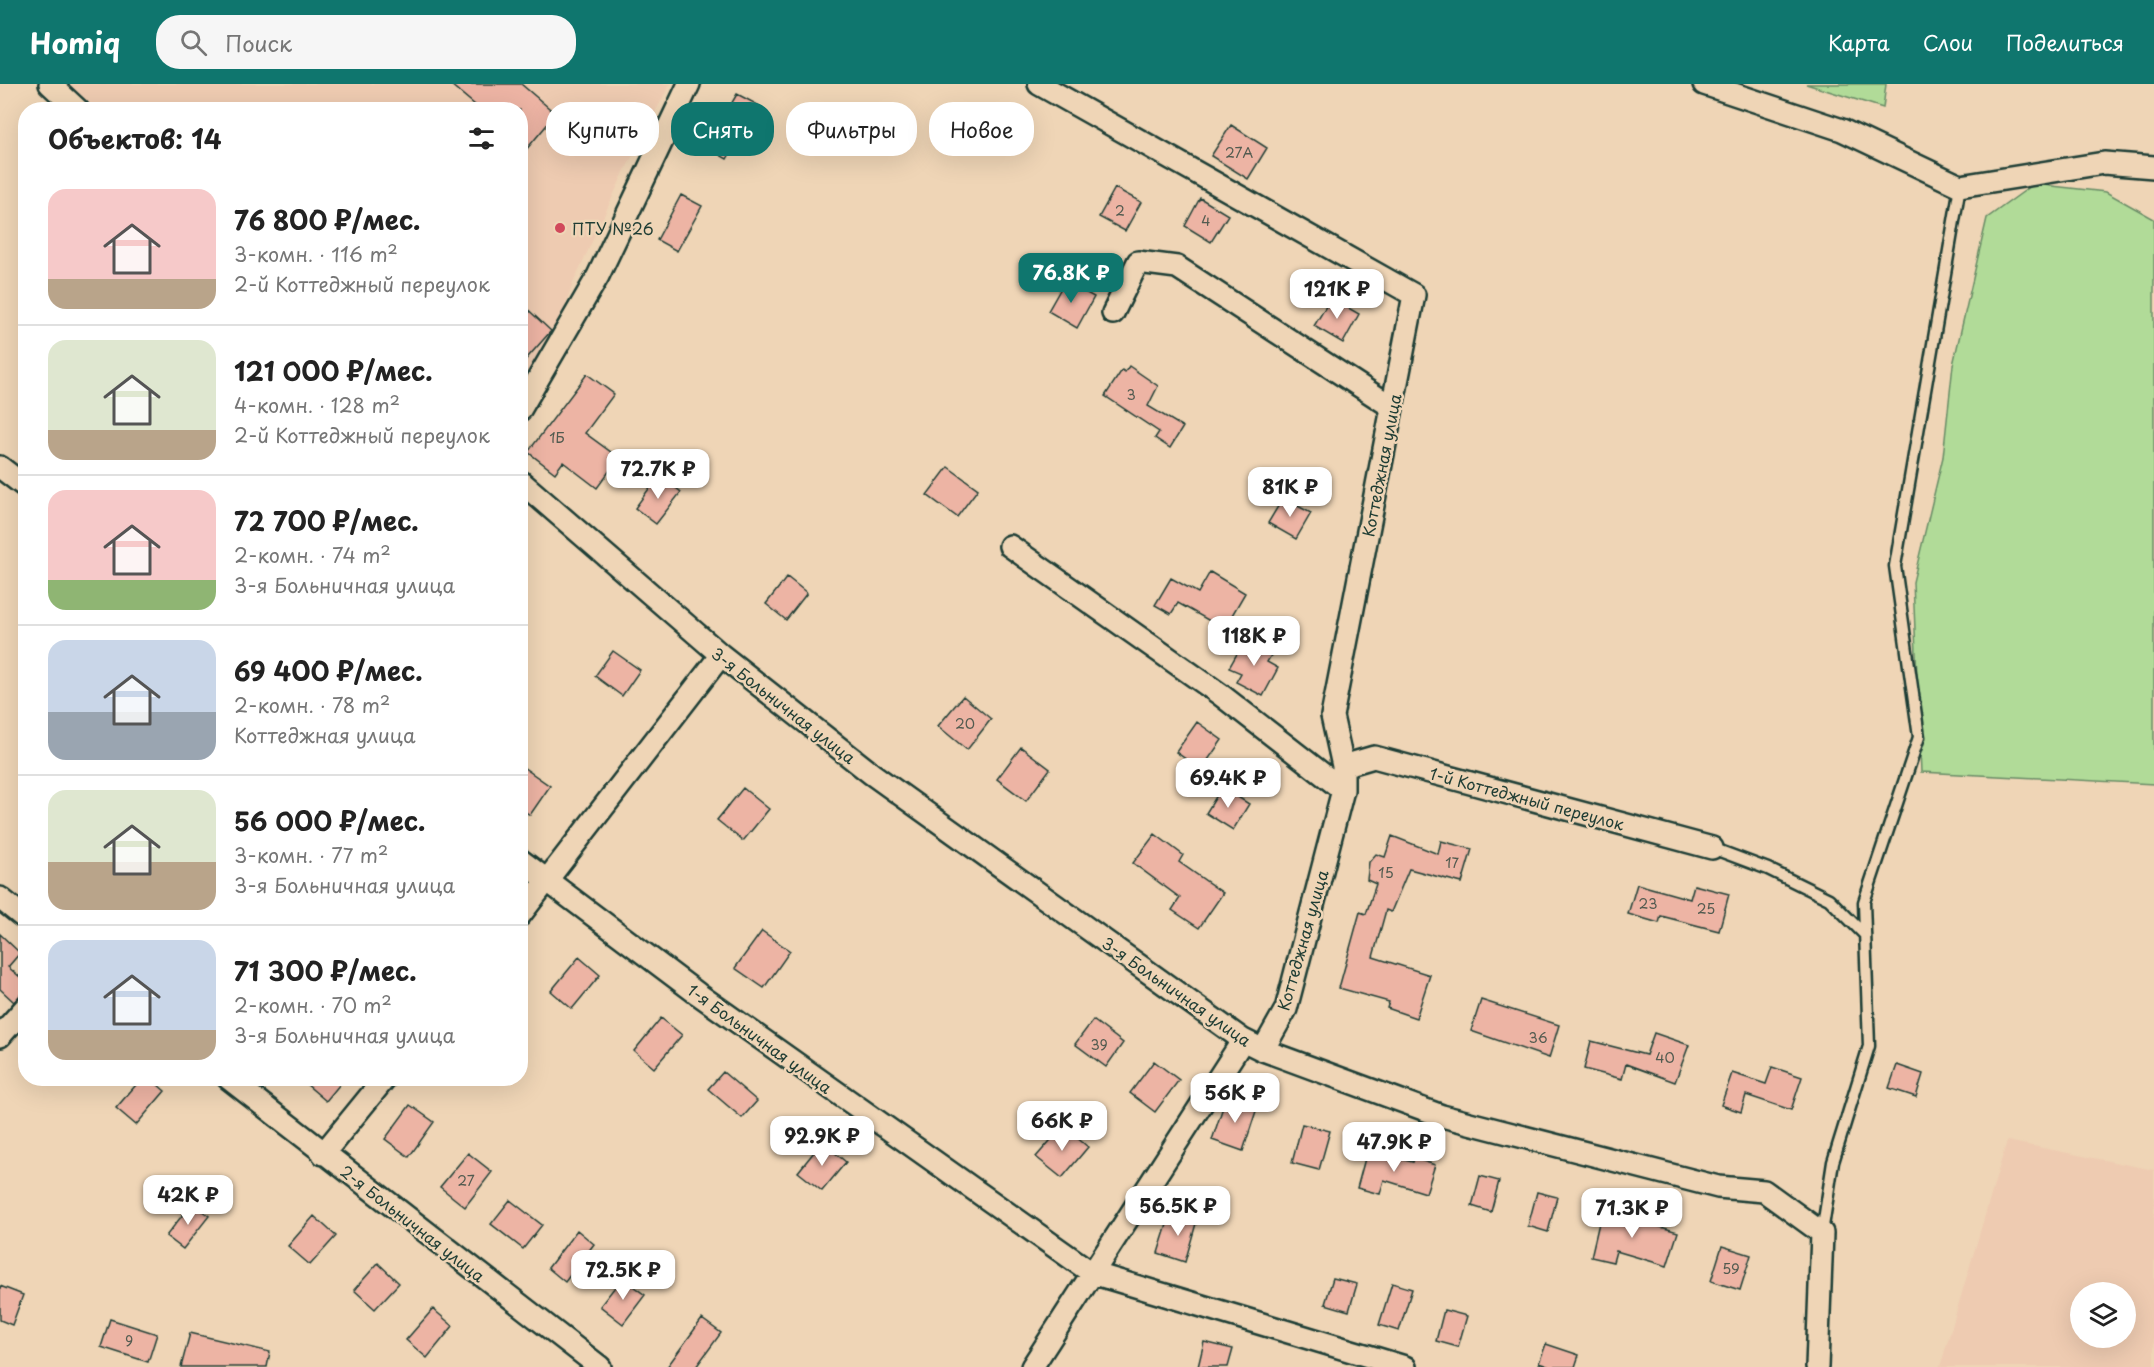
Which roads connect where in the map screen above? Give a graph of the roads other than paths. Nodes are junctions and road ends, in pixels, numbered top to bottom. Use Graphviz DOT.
graph roads {
  1 [pos="689,84"];
  2 [pos="1039,84"];
  3 [pos="1704,84"];
  4 [pos="60,87"];
  5 [pos="72,102"];
  6 [pos="2154,166"];
  7 [pos="1960,186"];
  8 [pos="1113,313"];
  9 [pos="528,396"];
  10 [pos="1392,407"];
  11 [pos="0,467"];
  12 [pos="18,481"];
  13 [pos="528,488"];
  14 [pos="1010,546"];
  15 [pos="721,656"];
  16 [pos="1343,765"];
  17 [pos="1343,790"];
  18 [pos="1712,848"];
  19 [pos="528,866"];
  20 [pos="549,881"];
  21 [pos="0,898"];
  22 [pos="528,906"];
  23 [pos="18,913"];
  24 [pos="1865,934"];
  25 [pos="18,1016"];
  26 [pos="0,1036"];
  27 [pos="1243,1040"];
  28 [pos="1263,1050"];
  29 [pos="238,1086"];
  30 [pos="378,1086"];
  31 [pos="323,1154"];
  32 [pos="1822,1233"];
  33 [pos="1092,1273"];
  34 [pos="600,1367"];
  35 [pos="1032,1367"];
  36 [pos="1405,1367"];
  37 [pos="1817,1367"];
  1 -- 9 [label="street"];
  2 -- 10 [label="street, Коттеджная улица"];
  3 -- 7 [label="street"];
  4 -- 5 [label="street"];
  6 -- 7 [label="street"];
  7 -- 24 [label="lane"];
  8 -- 10 [label="street"];
  10 -- 16 [label="street, Коттеджная улица"];
  11 -- 12 [label="street"];
  13 -- 15 [label="street, 3-я Больничная улица"];
  14 -- 17 [label="street"];
  15 -- 20 [label="street"];
  15 -- 27 [label="street, 3-я Больничная улица"];
  16 -- 17 [label="street, Коттеджная улица"];
  16 -- 18 [label="street, 1-й Коттеджный переулок"];
  17 -- 28 [label="street, Коттеджная улица"];
  18 -- 24 [label="lane"];
  19 -- 20 [label="street, 1-я Больничная улица"];
  20 -- 22 [label="street"];
  20 -- 33 [label="street, 1-я Больничная улица"];
  21 -- 23 [label="street"];
  24 -- 32 [label="lane"];
  25 -- 26 [label="street"];
  27 -- 28 [label="street, 3-я Больничная улица"];
  27 -- 33 [label="street"];
  28 -- 32 [label="street, 3-я Больничная улица"];
  29 -- 31 [label="street, 2-я Больничная улица"];
  30 -- 31 [label="street"];
  31 -- 34 [label="street, 2-я Больничная улица"];
  32 -- 37 [label="street"];
  33 -- 35 [label="street"];
  33 -- 36 [label="street, 1-я Больничная улица"];
}
